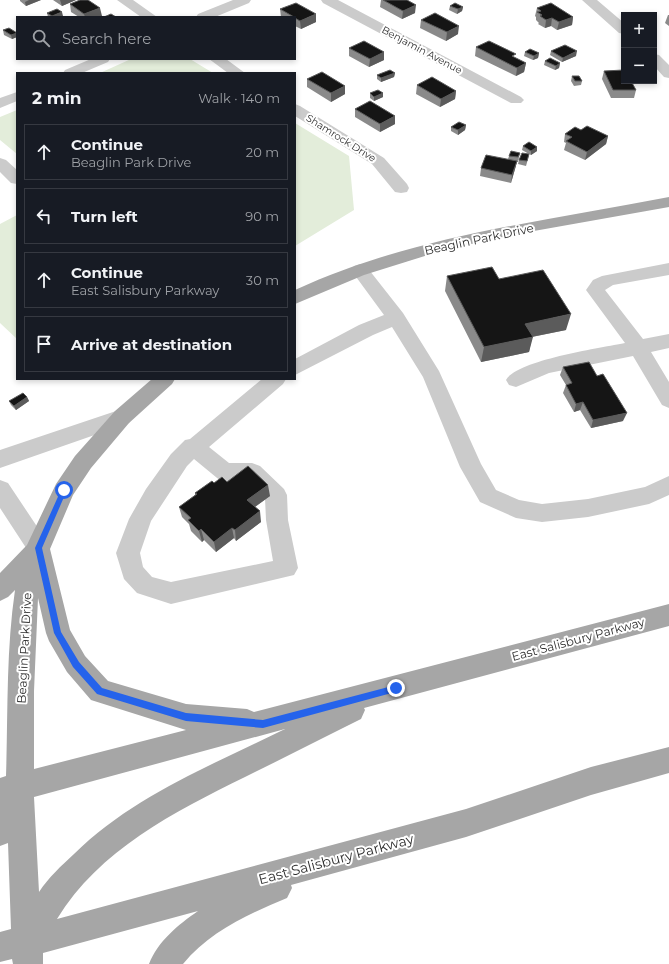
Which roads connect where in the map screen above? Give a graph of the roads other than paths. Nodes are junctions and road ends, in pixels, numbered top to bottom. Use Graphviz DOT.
graph roads {
  1 [pos="124,0"];
  2 [pos="244,0"];
  3 [pos="328,0"];
  4 [pos="589,0"];
  5 [pos="148,16"];
  6 [pos="205,16"];
  7 [pos="621,27"];
  8 [pos="101,60"];
  9 [pos="218,60"];
  10 [pos="657,61"];
  11 [pos="72,72"];
  12 [pos="236,72"];
  13 [pos="669,74"];
  14 [pos="16,96"];
  15 [pos="516,100"];
  16 [pos="0,103"];
  17 [pos="296,110"];
  18 [pos="0,163"];
  19 [pos="16,178"];
  20 [pos="401,188"];
  21 [pos="669,202"];
  22 [pos="669,269"];
  23 [pos="360,270"];
  24 [pos="296,298"];
  25 [pos="396,318"];
  26 [pos="669,341"];
  27 [pos="638,347"];
  28 [pos="296,367"];
  29 [pos="164,380"];
  30 [pos="275,380"];
  31 [pos="516,380"];
  32 [pos="669,400"];
  33 [pos="122,416"];
  34 [pos="193,446"];
  35 [pos="0,459"];
  36 [pos="669,485"];
  37 [pos="0,489"];
  38 [pos="260,503"];
  39 [pos="277,520"];
  40 [pos="38,548"];
  41 [pos="0,590"];
  42 [pos="669,615"];
  43 [pos="396,688"];
  44 [pos="263,724"];
  45 [pos="669,760"];
  46 [pos="10,789"];
  47 [pos="466,823"];
  48 [pos="0,832"];
  49 [pos="18,950"];
  50 [pos="164,964"];
  1 -- 5 [label="street"];
  2 -- 6 [label="street"];
  3 -- 15 [label="street, Benjamin Avenue"];
  4 -- 7 [label="street"];
  8 -- 11 [label="street"];
  9 -- 12 [label="street"];
  10 -- 13 [label="street"];
  14 -- 16 [label="street"];
  17 -- 20 [label="street, Shamrock Drive"];
  18 -- 19 [label="street"];
  21 -- 23 [label="main road, Beaglin Park Drive"];
  22 -- 27 [label="street"];
  23 -- 24 [label="main road, Beaglin Park Drive"];
  23 -- 25 [label="street"];
  25 -- 28 [label="street"];
  25 -- 36 [label="street"];
  26 -- 27 [label="street"];
  27 -- 31 [label="street"];
  27 -- 32 [label="street"];
  29 -- 33 [label="main road, Beaglin Park Drive"];
  30 -- 34 [label="street"];
  33 -- 35 [label="street"];
  33 -- 40 [label="main road, Beaglin Park Drive"];
  34 -- 39 [label="street"];
  34 -- 39 [label="street"];
  37 -- 40 [label="street"];
  38 -- 39 [label="street"];
  40 -- 41 [label="main road"];
  40 -- 44 [label="main road"];
  40 -- 46 [label="main road, Beaglin Park Drive"];
  42 -- 43 [label="main road, East Salisbury Parkway"];
  43 -- 44 [label="main road, East Salisbury Parkway"];
  43 -- 49 [label="main road"];
  44 -- 46 [label="main road, East Salisbury Parkway"];
  45 -- 47 [label="main road, East Salisbury Parkway"];
  46 -- 48 [label="main road"];
  46 -- 49 [label="main road, Beaglin Park Drive"];
  47 -- 49 [label="main road, East Salisbury Parkway"];
  47 -- 50 [label="main road"];
}
